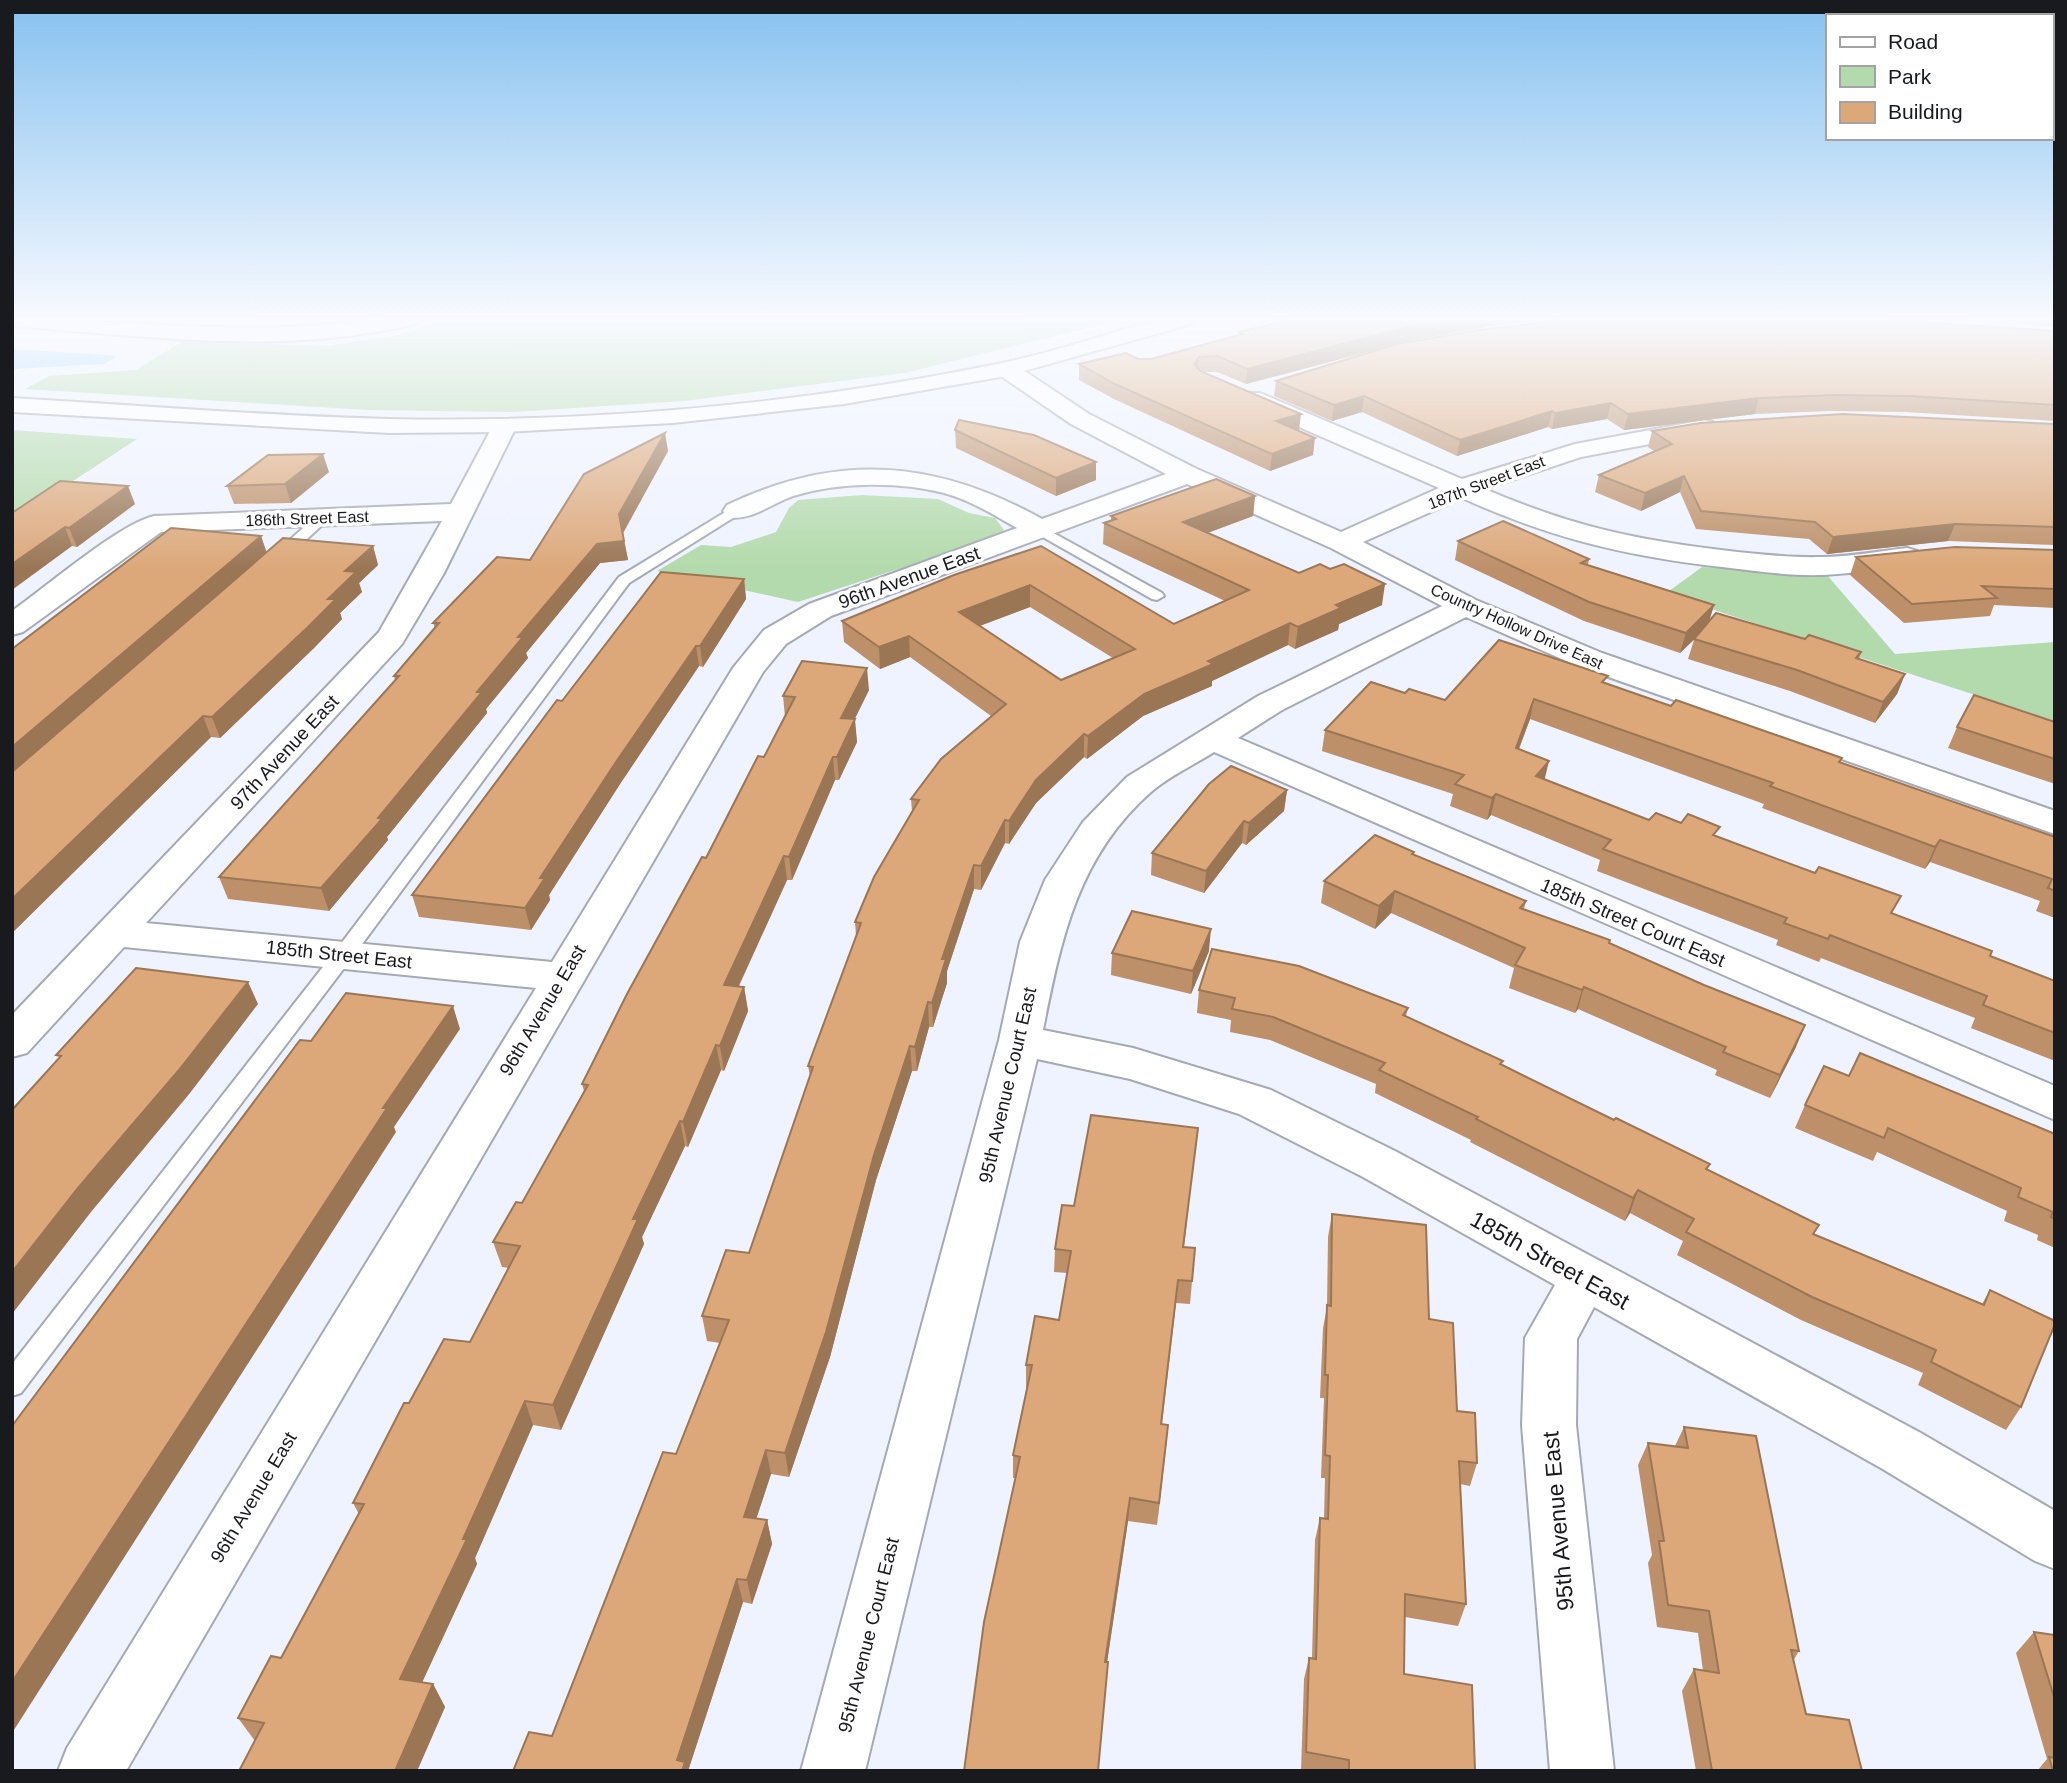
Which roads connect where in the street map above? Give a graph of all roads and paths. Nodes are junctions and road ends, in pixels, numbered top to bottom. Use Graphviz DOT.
graph roads {
  1 [pos="795,402"];
  2 [pos="1055,402"];
  3 [pos="1260,402"];
  4 [pos="12,405"];
  5 [pos="505,425"];
  6 [pos="1732,425"];
  7 [pos="1188,475"];
  8 [pos="1462,489"];
  9 [pos="737,510"];
  10 [pos="460,512"];
  11 [pos="324,517"];
  12 [pos="1039,529"];
  13 [pos="1341,542"];
  14 [pos="1934,554"];
  15 [pos="272,563"];
  16 [pos="1157,596"];
  17 [pos="1465,606"];
  18 [pos="12,626"];
  19 [pos="1212,739"];
  20 [pos="2055,823"];
  21 [pos="117,933"];
  22 [pos="344,954"];
  23 [pos="562,976"];
  24 [pos="1020,1040"];
  25 [pos="12,1042"];
  26 [pos="2055,1104"];
  27 [pos="1584,1279"];
  28 [pos="12,1385"];
  29 [pos="2055,1542"];
  30 [pos="90,1771"];
  31 [pos="833,1771"];
  32 [pos="1582,1771"];
  1 -- 5 [label="street"];
  2 -- 7 [label="street, Country Hollow Drive East"];
  3 -- 8 [label="street"];
  4 -- 5 [label="street"];
  5 -- 10 [label="street, 97th Avenue East"];
  6 -- 8 [label="street, 187th Street East"];
  7 -- 12 [label="street, 96th Avenue East"];
  7 -- 13 [label="street, Country Hollow Drive East"];
  8 -- 13 [label="street, 187th Street East"];
  8 -- 14 [label="street"];
  9 -- 12 [label="street"];
  9 -- 22 [label="lane"];
  10 -- 11 [label="street, 186th Street East"];
  10 -- 21 [label="street, 97th Avenue East"];
  11 -- 15 [label="lane"];
  11 -- 18 [label="street, 186th Street East"];
  12 -- 16 [label="lane"];
  12 -- 23 [label="street, 96th Avenue East"];
  13 -- 17 [label="street, Country Hollow Drive East"];
  17 -- 19 [label="street, 95th Avenue Court East"];
  17 -- 20 [label="street, Country Hollow Drive East"];
  19 -- 24 [label="street, 95th Avenue Court East"];
  19 -- 26 [label="street, 185th Street Court East"];
  21 -- 22 [label="street, 185th Street East"];
  21 -- 25 [label="street, 97th Avenue East"];
  22 -- 23 [label="street, 185th Street East"];
  22 -- 28 [label="lane"];
  23 -- 30 [label="street, 96th Avenue East"];
  24 -- 27 [label="street, 185th Street East"];
  24 -- 31 [label="street, 95th Avenue Court East"];
  27 -- 29 [label="street, 185th Street East"];
  27 -- 32 [label="street, 95th Avenue East"];
}
